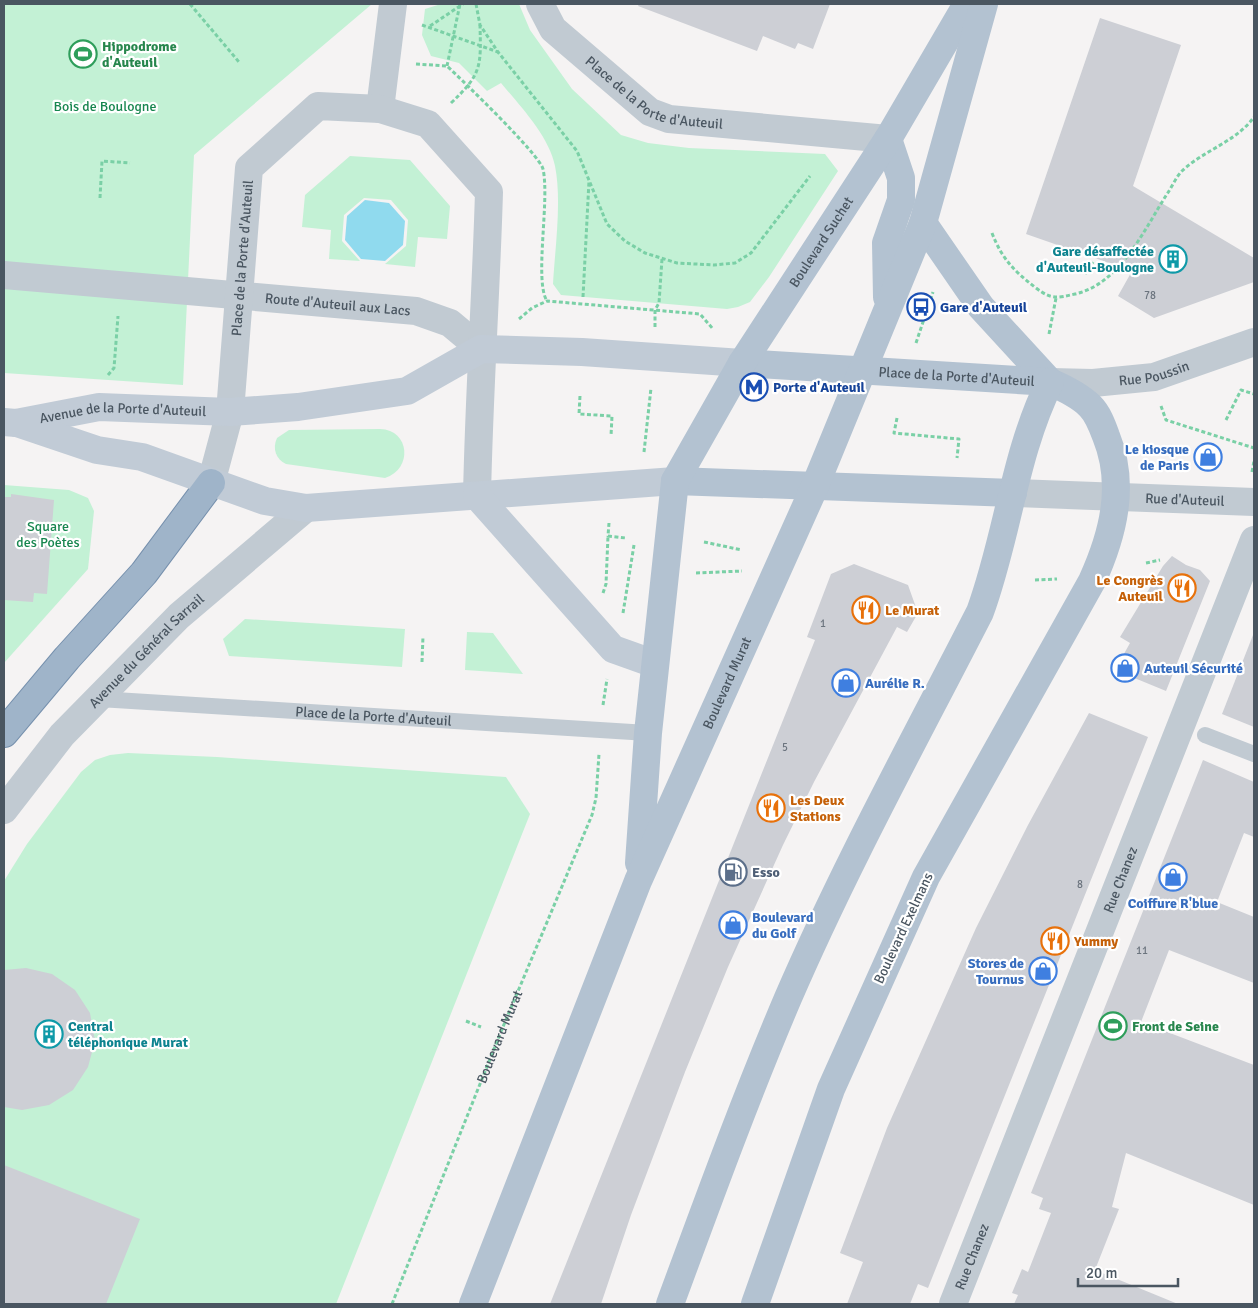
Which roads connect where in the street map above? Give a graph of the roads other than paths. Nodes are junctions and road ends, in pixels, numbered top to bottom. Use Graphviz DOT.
graph roads {
  1 [pos="393,4"];
  2 [pos="540,4"];
  3 [pos="967,4"];
  4 [pos="984,4"];
  5 [pos="380,109"];
  6 [pos="888,139"];
  7 [pos="923,223"];
  8 [pos="4,275"];
  9 [pos="239,296"];
  10 [pos="888,309"];
  11 [pos="1254,342"];
  12 [pos="481,349"];
  13 [pos="742,363"];
  14 [pos="862,370"];
  15 [pos="1050,382"];
  16 [pos="230,412"];
  17 [pos="10,423"];
  18 [pos="675,481"];
  19 [pos="211,483"];
  20 [pos="815,486"];
  21 [pos="1013,493"];
  22 [pos="477,496"];
  23 [pos="1116,497"];
  24 [pos="1254,502"];
  25 [pos="306,508"];
  26 [pos="1254,540"];
  27 [pos="1096,573"];
  28 [pos="655,664"];
  29 [pos="98,698"];
  30 [pos="4,733"];
  31 [pos="648,734"];
  32 [pos="1205,735"];
  33 [pos="1254,754"];
  34 [pos="4,810"];
  35 [pos="638,881"];
  36 [pos="473,1304"];
  37 [pos="670,1304"];
  38 [pos="754,1304"];
  39 [pos="953,1304"];
  1 -- 5 [label="street"];
  2 -- 6 [label="street, Place de la Porte d'Auteuil"];
  3 -- 6 [label="main road, Boulevard Suchet"];
  4 -- 7 [label="main road"];
  5 -- 9 [label="street, Place de la Porte d'Auteuil"];
  5 -- 12 [label="street, Place de la Porte d'Auteuil"];
  6 -- 10 [label="main road"];
  6 -- 13 [label="main road, Boulevard Suchet"];
  7 -- 10 [label="main road"];
  7 -- 15 [label="main road"];
  8 -- 9 [label="street, Route d'Auteuil aux Lacs"];
  9 -- 12 [label="street, Route d'Auteuil aux Lacs"];
  9 -- 16 [label="street, Place de la Porte d'Auteuil"];
  10 -- 14 [label="main road"];
  11 -- 15 [label="street, Rue Poussin"];
  12 -- 13 [label="main road, Place de la Porte d'Auteuil"];
  12 -- 16 [label="main road"];
  12 -- 22 [label="street"];
  13 -- 14 [label="main road, Place de la Porte d'Auteuil"];
  13 -- 18 [label="main road, Boulevard Suchet"];
  14 -- 15 [label="main road, Place de la Porte d'Auteuil"];
  14 -- 20 [label="main road"];
  15 -- 21 [label="main road"];
  15 -- 23 [label="main road, Place de la Porte d'Auteuil"];
  16 -- 17 [label="main road, Avenue de la Porte d'Auteuil"];
  16 -- 19 [label="street, Place de la Porte d'Auteuil"];
  17 -- 19 [label="main road, Avenue de la Porte d'Auteuil"];
  18 -- 20 [label="main road"];
  18 -- 22 [label="main road"];
  18 -- 28 [label="main road, Boulevard Murat"];
  19 -- 25 [label="main road"];
  19 -- 30 [label="highway"];
  20 -- 21 [label="main road"];
  20 -- 35 [label="main road, Boulevard Murat"];
  21 -- 23 [label="street"];
  21 -- 37 [label="main road"];
  22 -- 25 [label="main road"];
  22 -- 28 [label="main road"];
  23 -- 24 [label="street, Rue d'Auteuil"];
  23 -- 27 [label="main road, Place de la Porte d'Auteuil"];
  25 -- 29 [label="street, Avenue du Général Sarrail"];
  26 -- 39 [label="street, Rue Chanez"];
  27 -- 38 [label="main road, Boulevard Exelmans"];
  28 -- 31 [label="main road, Boulevard Murat"];
  29 -- 31 [label="lane, Place de la Porte d'Auteuil"];
  29 -- 34 [label="street, Avenue du Général Sarrail"];
  31 -- 35 [label="main road, Boulevard Murat"];
  32 -- 33 [label="lane"];
  35 -- 36 [label="main road, Boulevard Murat"];
}
